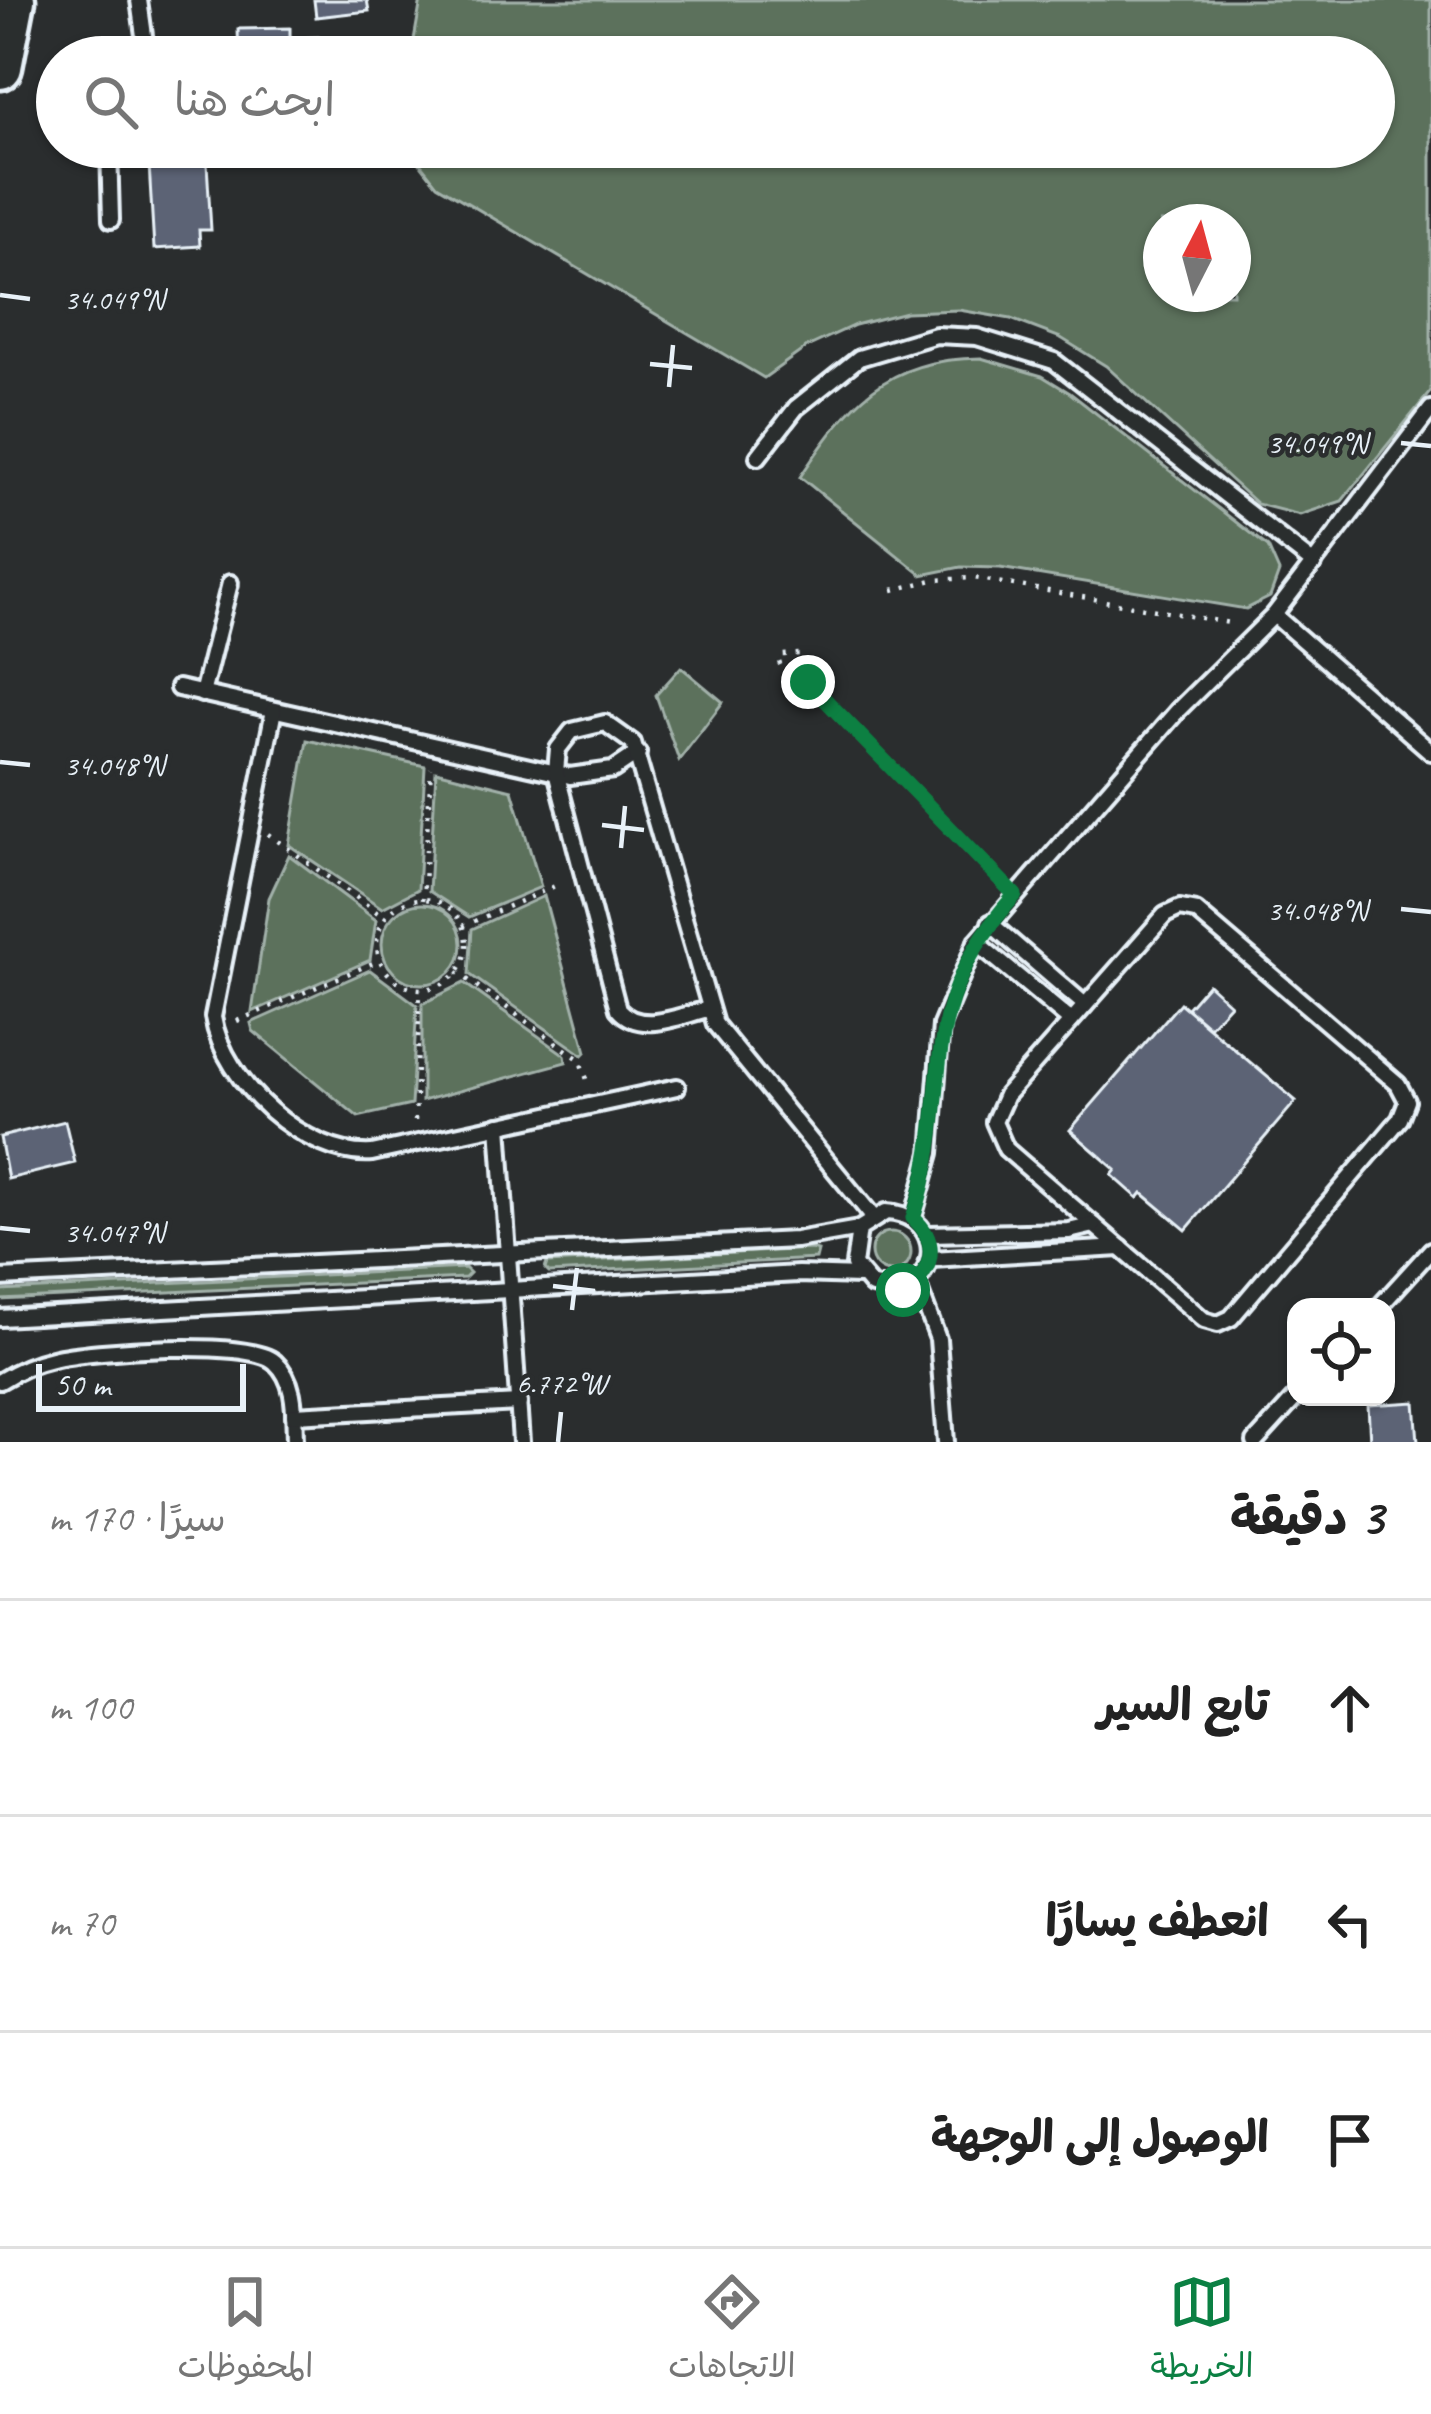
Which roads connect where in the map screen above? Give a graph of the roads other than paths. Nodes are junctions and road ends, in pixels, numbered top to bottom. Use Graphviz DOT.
graph roads {
  1 [pos="14,0"];
  2 [pos="140,0"];
  3 [pos="144,36"];
  4 [pos="0,67"];
  5 [pos="110,168"];
  6 [pos="111,220"];
  7 [pos="1431,409"];
  8 [pos="758,457"];
  9 [pos="1315,564"];
  10 [pos="230,583"];
  11 [pos="1274,615"];
  12 [pos="178,688"];
  13 [pos="202,694"];
  14 [pos="274,710"];
  15 [pos="1431,752"];
  16 [pos="638,753"];
  17 [pos="556,772"];
  18 [pos="990,923"];
  19 [pos="976,942"];
  20 [pos="1085,1005"];
  21 [pos="708,1009"];
  22 [pos="1071,1022"];
  23 [pos="676,1087"];
  24 [pos="499,1125"];
  25 [pos="873,1216"];
  26 [pos="913,1218"];
  27 [pos="1094,1225"];
  28 [pos="859,1229"];
  29 [pos="928,1234"];
  30 [pos="1120,1248"];
  31 [pos="1431,1250"];
  32 [pos="512,1254"];
  33 [pos="931,1259"];
  34 [pos="860,1276"];
  35 [pos="0,1278"];
  36 [pos="916,1283"];
  37 [pos="514,1288"];
  38 [pos="1387,1298"];
  39 [pos="0,1318"];
  40 [pos="0,1381"];
  41 [pos="519,1403"];
  42 [pos="1288,1406"];
  43 [pos="294,1415"];
  44 [pos="295,1442"];
  45 [pos="521,1442"];
  46 [pos="946,1442"];
  47 [pos="1255,1442"];
  1 -- 4 [label="main road"];
  2 -- 3 [label="lane"];
  5 -- 6 [label="lane"];
  7 -- 9 [label="lane"];
  8 -- 9 [label="lane"];
  9 -- 11 [label="lane"];
  10 -- 13 [label="lane"];
  11 -- 15 [label="lane"];
  11 -- 18 [label="lane"];
  12 -- 13 [label="lane"];
  13 -- 14 [label="lane"];
  14 -- 17 [label="lane"];
  14 -- 24 [label="lane"];
  16 -- 17 [label="lane"];
  16 -- 17 [label="lane"];
  16 -- 21 [label="lane"];
  17 -- 21 [label="lane"];
  18 -- 19 [label="lane"];
  18 -- 20 [label="lane"];
  19 -- 22 [label="lane"];
  19 -- 26 [label="lane"];
  20 -- 22 [label="lane"];
  20 -- 30 [label="lane"];
  21 -- 25 [label="lane"];
  22 -- 27 [label="lane"];
  23 -- 24 [label="lane"];
  24 -- 32 [label="lane"];
  25 -- 26 [label="lane"];
  25 -- 28 [label="lane"];
  26 -- 29 [label="lane"];
  27 -- 29 [label="lane"];
  27 -- 30 [label="lane"];
  28 -- 32 [label="lane"];
  28 -- 34 [label="lane"];
  29 -- 33 [label="lane"];
  30 -- 33 [label="lane"];
  31 -- 38 [label="lane"];
  32 -- 35 [label="lane"];
  32 -- 37 [label="lane"];
  33 -- 36 [label="lane"];
  34 -- 36 [label="lane"];
  34 -- 37 [label="lane"];
  36 -- 46 [label="lane"];
  37 -- 39 [label="lane"];
  37 -- 41 [label="lane"];
  40 -- 43 [label="lane"];
  41 -- 43 [label="lane"];
  41 -- 45 [label="lane"];
  42 -- 47 [label="lane"];
  43 -- 44 [label="lane"];
}
